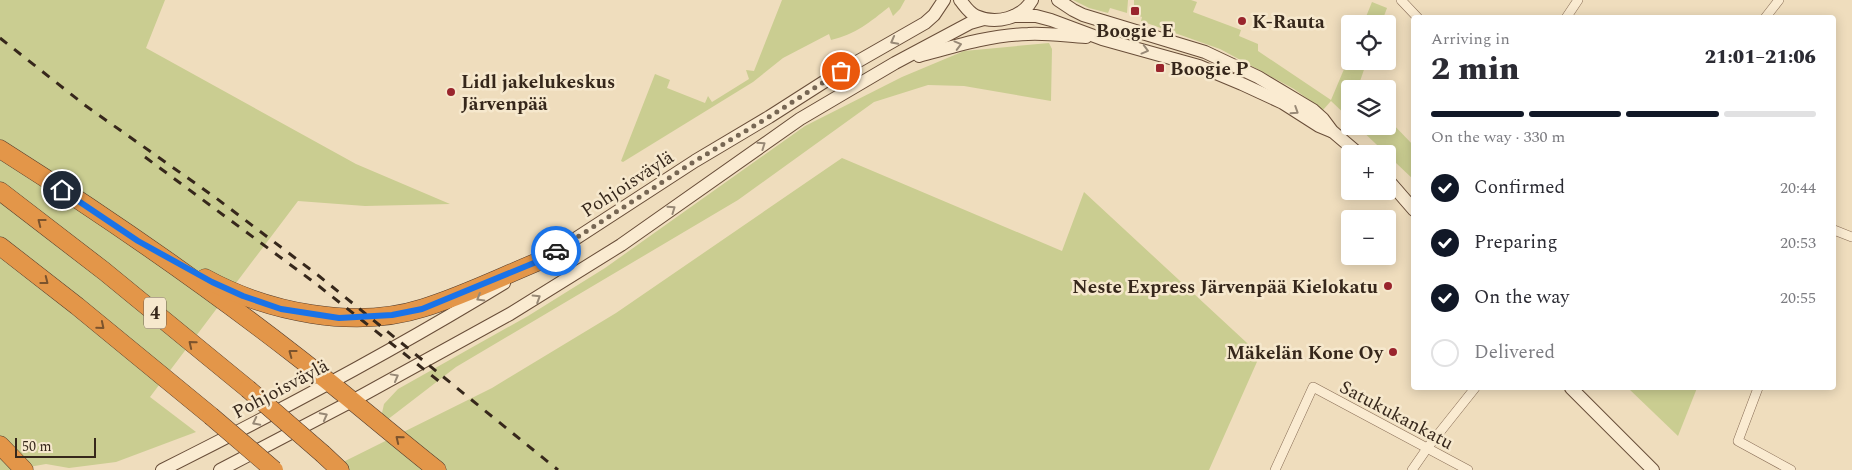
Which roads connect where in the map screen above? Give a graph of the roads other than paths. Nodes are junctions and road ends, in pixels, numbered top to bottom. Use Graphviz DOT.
graph roads {
  1 [pos="944,0"];
  2 [pos="960,0"];
  3 [pos="1032,0"];
  4 [pos="1058,0"];
  5 [pos="1402,0"];
  6 [pos="1578,0"];
  7 [pos="1779,0"];
  8 [pos="1415,15"];
  9 [pos="1568,15"];
  10 [pos="1767,15"];
  11 [pos="1014,16"];
  12 [pos="984,19"];
  13 [pos="1102,39"];
  14 [pos="895,63"];
  15 [pos="1332,131"];
  16 [pos="1348,145"];
  17 [pos="0,149"];
  18 [pos="1396,189"];
  19 [pos="0,191"];
  20 [pos="1411,207"];
  21 [pos="1836,231"];
  22 [pos="1852,237"];
  23 [pos="138,241"];
  24 [pos="0,246"];
  25 [pos="546,258"];
  26 [pos="330,383"];
  27 [pos="1473,390"];
  28 [pos="1573,390"];
  29 [pos="1757,390"];
  30 [pos="352,401"];
  31 [pos="0,445"];
  32 [pos="1428,447"];
  33 [pos="22,469"];
  34 [pos="162,470"];
  35 [pos="220,470"];
  36 [pos="274,470"];
  37 [pos="340,470"];
  38 [pos="436,470"];
  39 [pos="1275,470"];
  40 [pos="1412,470"];
  41 [pos="1468,470"];
  42 [pos="1653,470"];
  43 [pos="1791,470"];
  1 -- 25 [label="main road, Pohjoisväylä, one-way"];
  2 -- 12 [label="main road"];
  3 -- 11 [label="main road"];
  4 -- 15 [label="main road"];
  5 -- 8 [label="street"];
  6 -- 9 [label="street"];
  7 -- 10 [label="street"];
  11 -- 12 [label="main road"];
  11 -- 13 [label="main road"];
  12 -- 14 [label="main road"];
  14 -- 13 [label="main road, one-way"];
  13 -- 15 [label="main road, one-way"];
  30 -- 14 [label="main road, one-way"];
  15 -- 16 [label="main road"];
  17 -- 23 [label="highway"];
  18 -- 20 [label="main road"];
  37 -- 19 [label="highway, 4, one-way, bridge"];
  21 -- 22 [label="street"];
  23 -- 25 [label="highway"];
  26 -- 23 [label="highway, one-way"];
  24 -- 36 [label="highway, 4, one-way, bridge"];
  25 -- 26 [label="main road, Pohjoisväylä, one-way"];
  26 -- 30 [label="highway"];
  26 -- 34 [label="main road, Pohjoisväylä, one-way"];
  27 -- 32 [label="street"];
  28 -- 42 [label="main road"];
  29 -- 43 [label="street"];
  35 -- 30 [label="main road, one-way"];
  38 -- 30 [label="highway, one-way"];
  31 -- 33 [label="highway"];
  32 -- 39 [label="street, Satukukankatu"];
  32 -- 40 [label="street"];
  32 -- 41 [label="street, Satukukankatu"];
}
